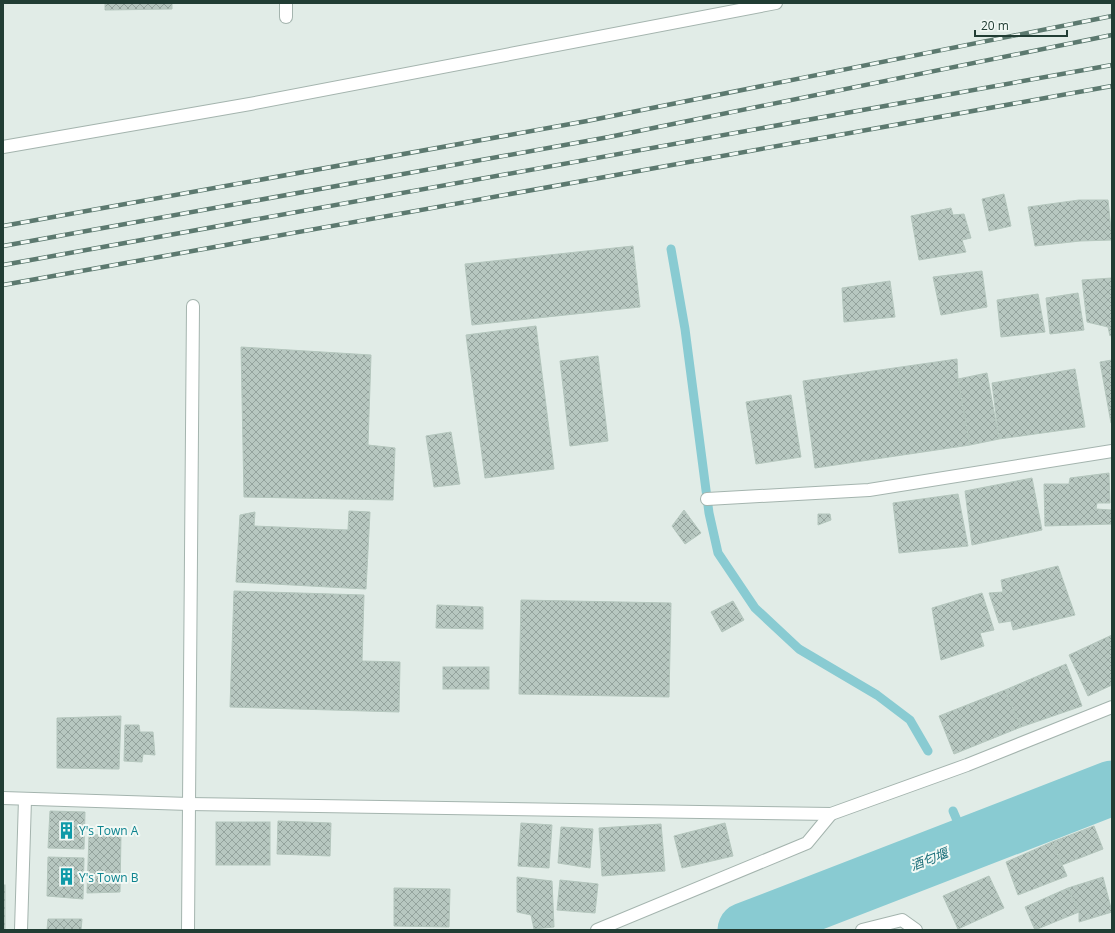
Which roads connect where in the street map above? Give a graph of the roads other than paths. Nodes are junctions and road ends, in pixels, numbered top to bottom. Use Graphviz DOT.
graph roads {
  1 [pos="286,3"];
  2 [pos="776,3"];
  3 [pos="286,17"];
  4 [pos="3,147"];
  5 [pos="193,306"];
  6 [pos="1112,451"];
  7 [pos="707,499"];
  8 [pos="1112,707"];
  9 [pos="3,798"];
  10 [pos="25,799"];
  11 [pos="189,804"];
  12 [pos="831,814"];
  13 [pos="21,930"];
  14 [pos="188,930"];
  15 [pos="597,930"];
  16 [pos="862,930"];
  17 [pos="916,930"];
  1 -- 3 [label="street"];
  2 -- 4 [label="street"];
  5 -- 11 [label="street"];
  6 -- 7 [label="street"];
  8 -- 12 [label="street"];
  9 -- 10 [label="street"];
  10 -- 11 [label="street"];
  10 -- 13 [label="street"];
  11 -- 12 [label="street"];
  11 -- 14 [label="street"];
  12 -- 15 [label="street"];
  16 -- 17 [label="street"];
}
